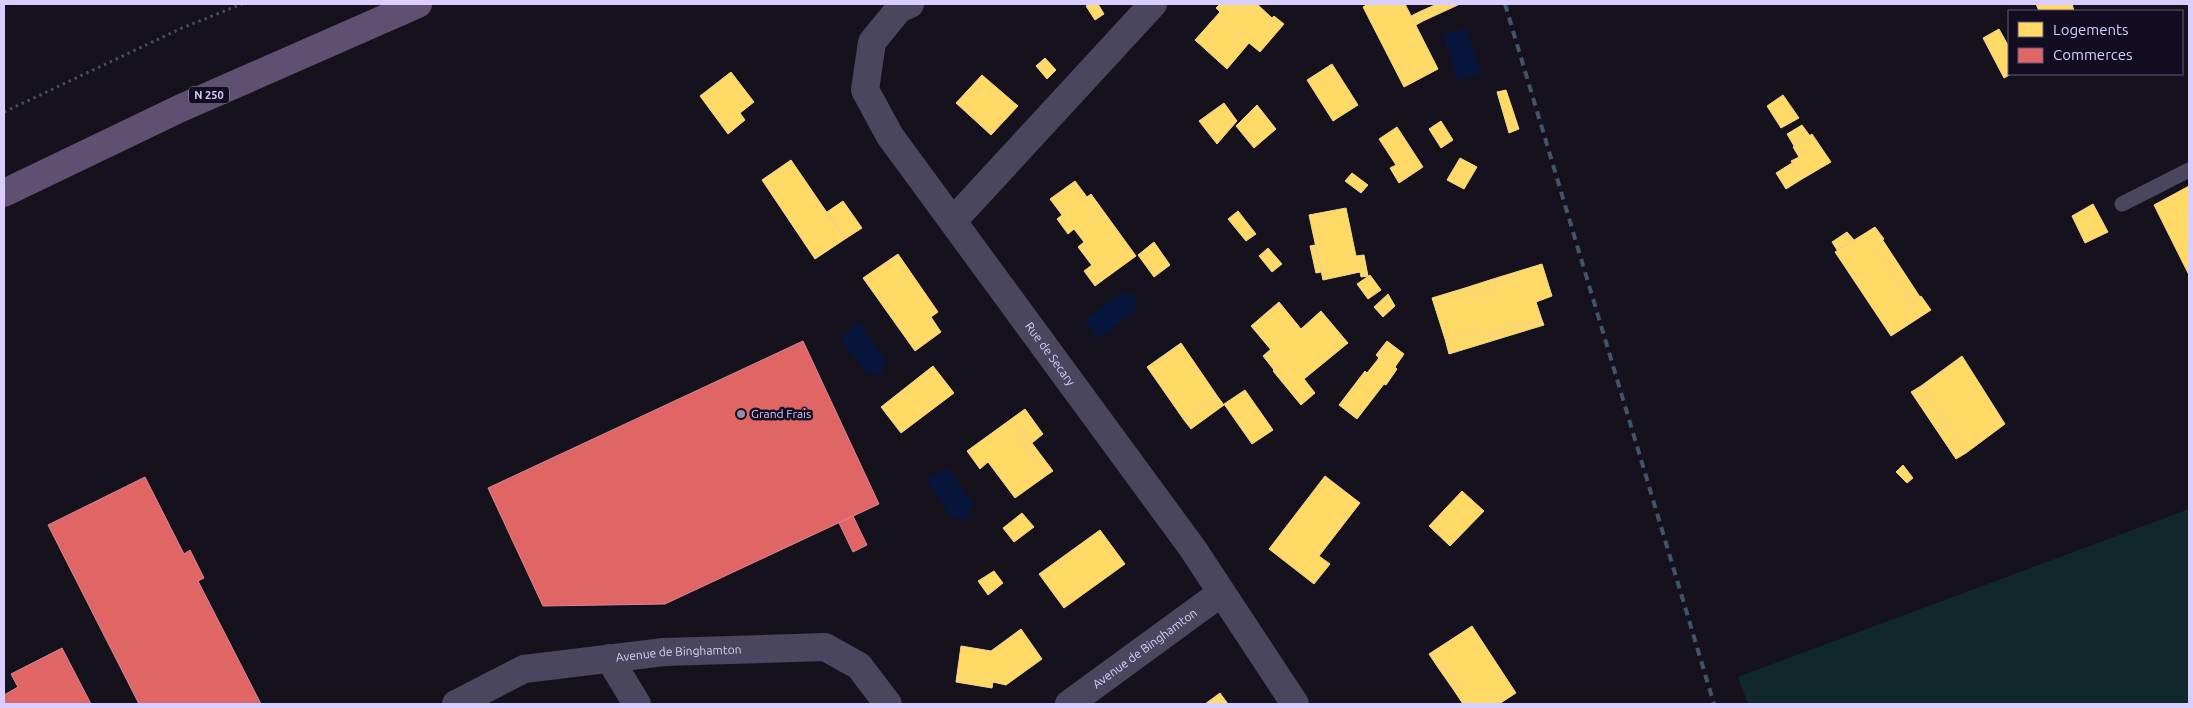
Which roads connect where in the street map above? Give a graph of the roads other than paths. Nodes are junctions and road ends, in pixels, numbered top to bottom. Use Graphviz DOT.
graph roads {
  1 [pos="418,4"];
  2 [pos="910,4"];
  3 [pos="1153,4"];
  4 [pos="2189,170"];
  5 [pos="4,193"];
  6 [pos="2122,204"];
  7 [pos="953,221"];
  8 [pos="1221,593"];
  9 [pos="609,658"];
  10 [pos="456,704"];
  11 [pos="637,704"];
  12 [pos="888,704"];
  13 [pos="1068,704"];
  14 [pos="1295,704"];
  1 -- 5 [label="main road, N 250"];
  2 -- 7 [label="street, Rue de Secary"];
  3 -- 7 [label="street"];
  4 -- 6 [label="lane"];
  7 -- 8 [label="street, Rue de Secary"];
  8 -- 13 [label="street, Avenue de Binghamton"];
  8 -- 14 [label="street, Rue de Secary"];
  9 -- 10 [label="street, Avenue de Binghamton"];
  9 -- 11 [label="street"];
  9 -- 12 [label="street, Avenue de Binghamton"];
}
